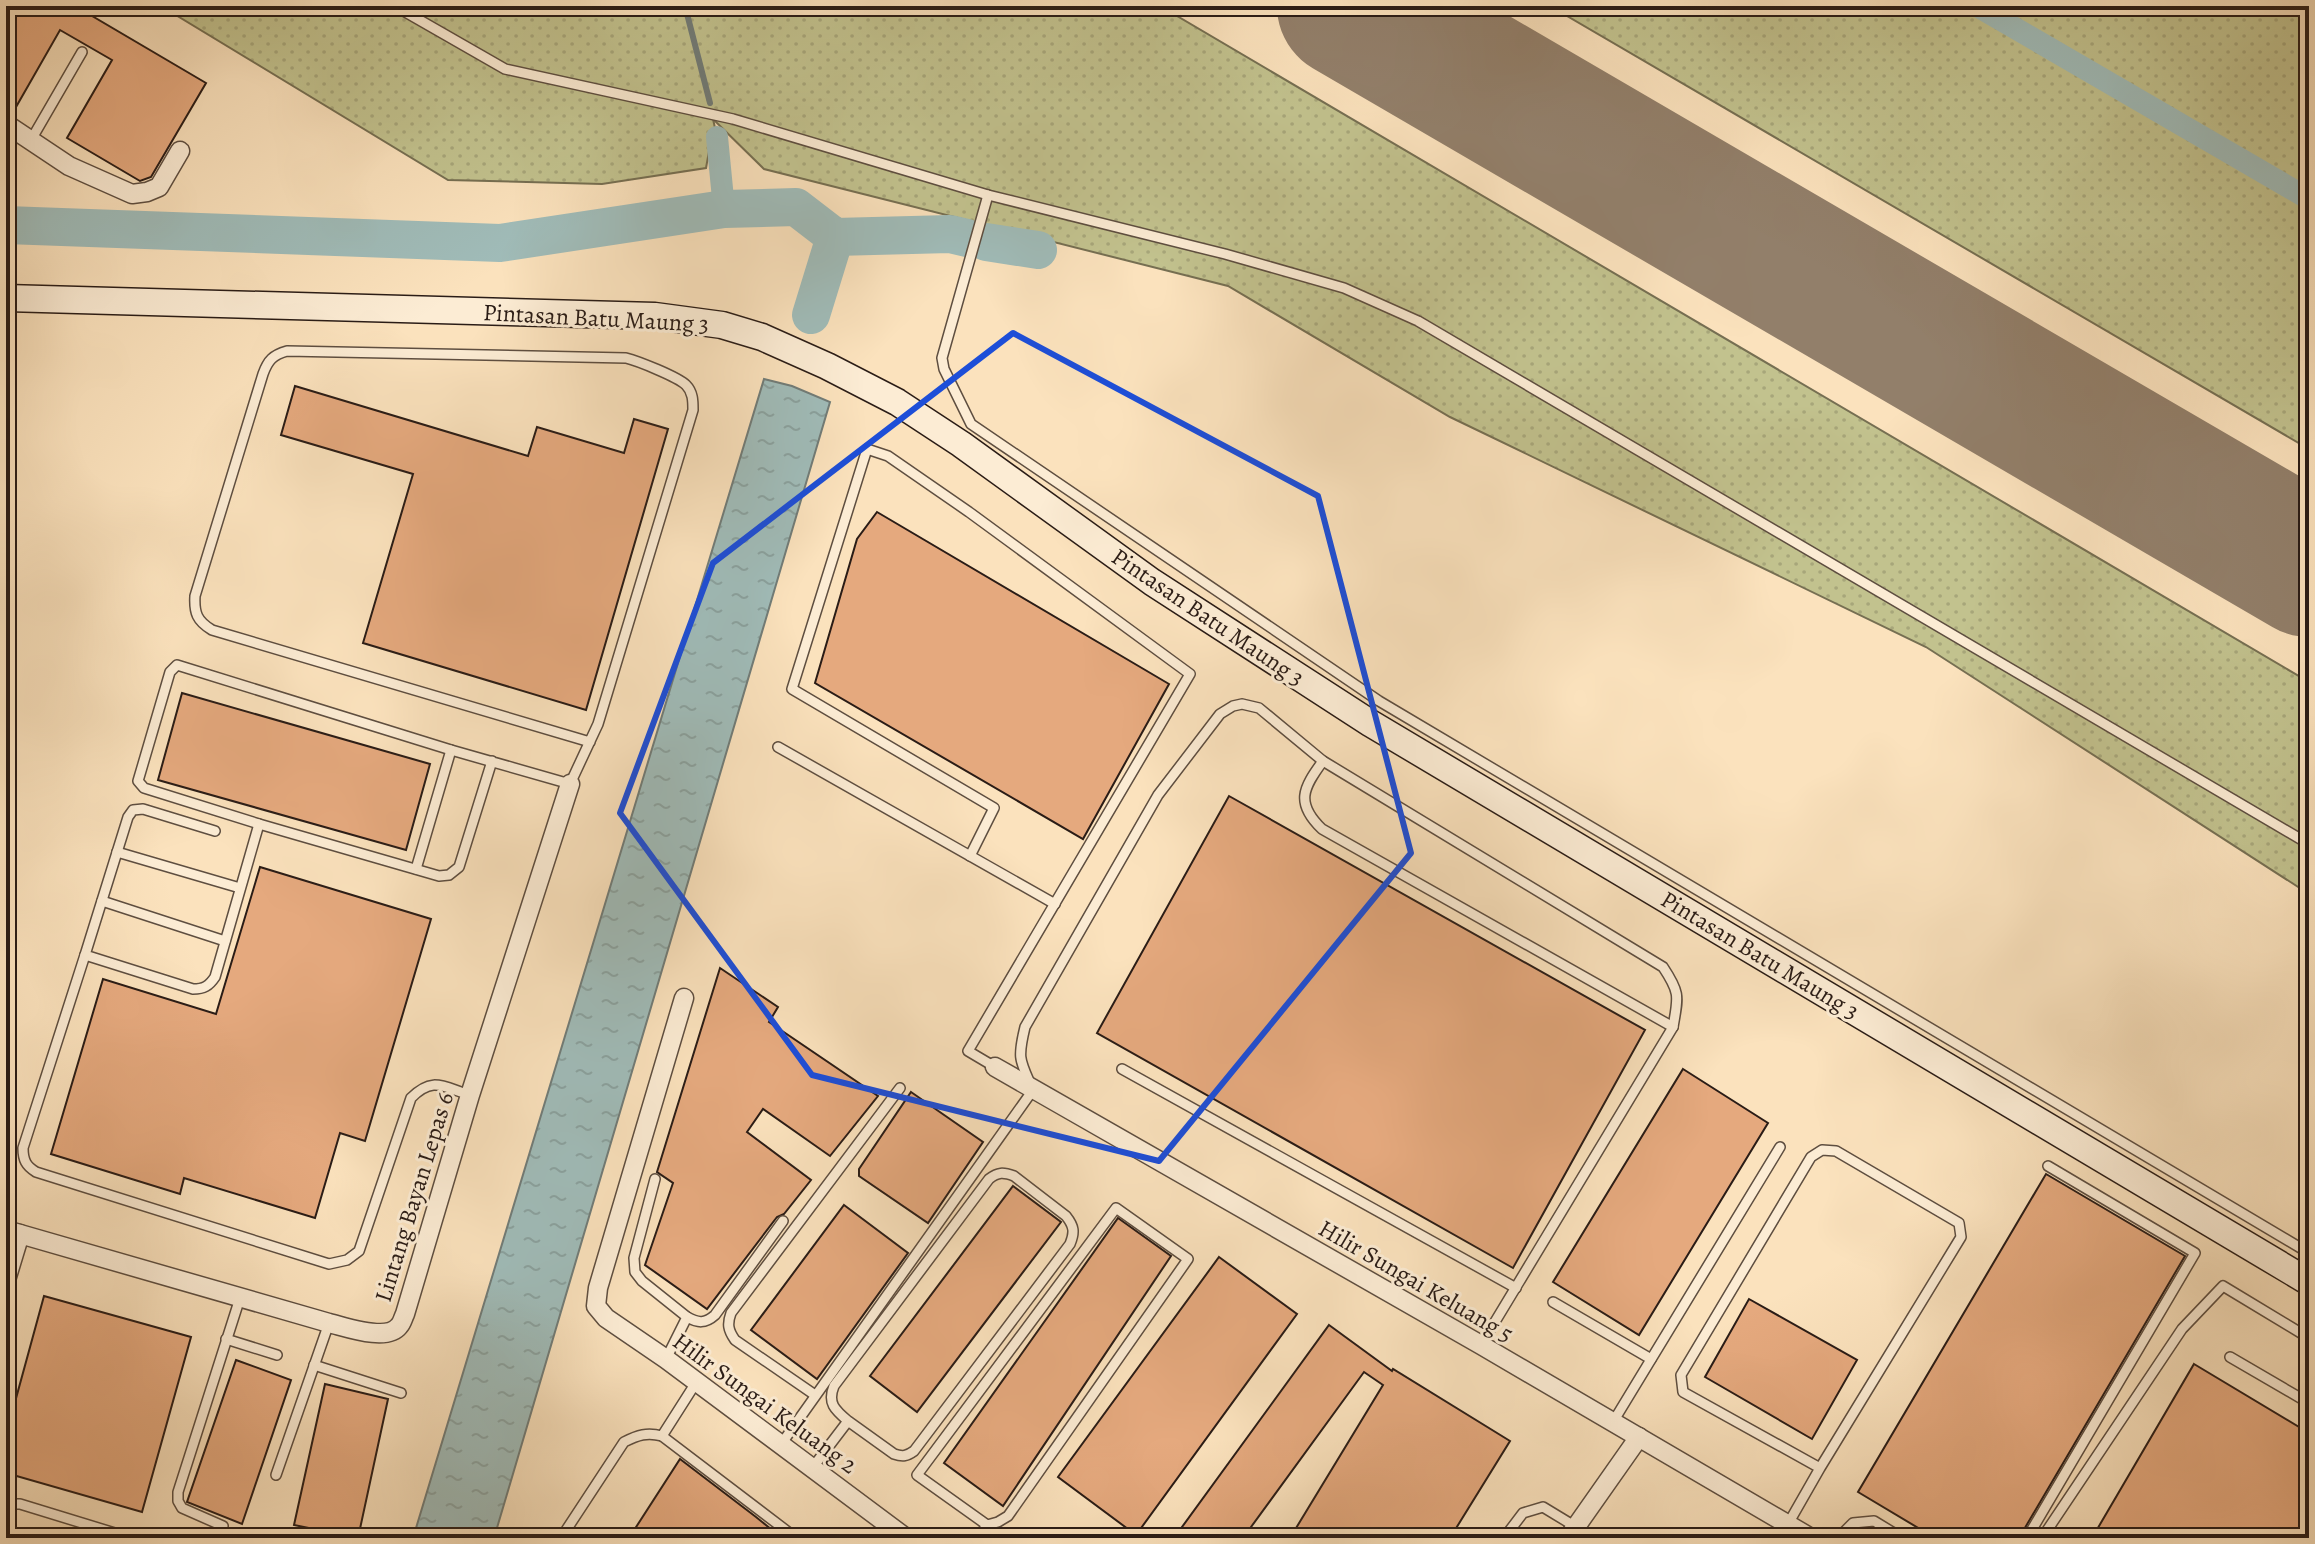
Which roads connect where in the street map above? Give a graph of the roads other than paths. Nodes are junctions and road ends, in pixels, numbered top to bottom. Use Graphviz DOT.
graph roads {
  1 [pos="395,6"];
  2 [pos="82,52"];
  3 [pos="6,124"];
  4 [pos="31,140"];
  5 [pos="180,151"];
  6 [pos="988,195"];
  7 [pos="6,298"];
  8 [pos="590,742"];
  9 [pos="778,747"];
  10 [pos="451,750"];
  11 [pos="492,761"];
  12 [pos="1323,761"];
  13 [pos="570,784"];
  14 [pos="259,824"];
  15 [pos="215,831"];
  16 [pos="2309,844"];
  17 [pos="117,852"];
  18 [pos="970,856"];
  19 [pos="416,869"];
  20 [pos="240,888"];
  21 [pos="102,901"];
  22 [pos="1055,904"];
  23 [pos="225,941"];
  24 [pos="85,955"];
  25 [pos="684,998"];
  26 [pos="1673,1027"];
  27 [pos="995,1067"];
  28 [pos="1122,1069"];
  29 [pos="900,1088"];
  30 [pos="1033,1090"];
  31 [pos="470,1095"];
  32 [pos="1780,1147"];
  33 [pos="2048,1166"];
  34 [pos="655,1179"];
  35 [pos="783,1221"];
  36 [pos="13,1232"];
  37 [pos="2309,1253"];
  38 [pos="6,1280"];
  39 [pos="2309,1282"];
  40 [pos="1516,1288"];
  41 [pos="240,1298"];
  42 [pos="1553,1302"];
  43 [pos="687,1317"];
  44 [pos="329,1323"];
  45 [pos="2309,1338"];
  46 [pos="226,1339"];
  47 [pos="1481,1345"];
  48 [pos="277,1355"];
  49 [pos="2230,1357"];
  50 [pos="666,1359"];
  51 [pos="1651,1359"];
  52 [pos="314,1365"];
  53 [pos="697,1381"];
  54 [pos="401,1393"];
  55 [pos="815,1395"];
  56 [pos="2309,1403"];
  57 [pos="848,1421"];
  58 [pos="1613,1422"];
  59 [pos="662,1436"];
  60 [pos="1639,1437"];
  61 [pos="782,1443"];
  62 [pos="813,1467"];
  63 [pos="1820,1468"];
  64 [pos="276,1475"];
  65 [pos="6,1507"];
  66 [pos="1788,1524"];
  67 [pos="987,1525"];
  68 [pos="223,1526"];
  69 [pos="1572,1532"];
  70 [pos="131,1538"];
  71 [pos="561,1538"];
  72 [pos="796,1538"];
  73 [pos="906,1538"];
  74 [pos="978,1538"];
  75 [pos="1504,1538"];
  76 [pos="1811,1538"];
  77 [pos="1838,1538"];
  78 [pos="1902,1538"];
  79 [pos="2027,1538"];
  80 [pos="2042,1538"];
  1 -- 6 [label="lane"];
  2 -- 4 [label="lane"];
  3 -- 4 [label="street"];
  4 -- 5 [label="street"];
  6 -- 16 [label="lane"];
  6 -- 37 [label="lane"];
  7 -- 39 [label="street, Pintasan Batu Maung 3"];
  8 -- 8 [label="lane"];
  8 -- 13 [label="lane"];
  9 -- 18 [label="lane"];
  10 -- 11 [label="lane"];
  10 -- 14 [label="lane"];
  10 -- 19 [label="lane"];
  11 -- 13 [label="lane"];
  11 -- 19 [label="lane"];
  12 -- 26 [label="lane"];
  12 -- 26 [label="lane"];
  12 -- 30 [label="lane"];
  13 -- 31 [label="street, Lintang Bayan Lepas 6"];
  14 -- 19 [label="lane"];
  14 -- 20 [label="lane"];
  15 -- 17 [label="lane"];
  17 -- 20 [label="lane"];
  17 -- 21 [label="lane"];
  18 -- 22 [label="lane"];
  18 -- 22 [label="lane"];
  20 -- 23 [label="lane"];
  21 -- 23 [label="lane"];
  21 -- 24 [label="lane"];
  22 -- 27 [label="lane"];
  23 -- 24 [label="lane"];
  24 -- 31 [label="lane"];
  25 -- 50 [label="street, Hilir Sungai Keluang 2"];
  26 -- 40 [label="lane"];
  27 -- 30 [label="street, Hilir Sungai Keluang 5"];
  28 -- 40 [label="lane"];
  29 -- 55 [label="lane"];
  30 -- 47 [label="street, Hilir Sungai Keluang 5"];
  30 -- 55 [label="lane"];
  31 -- 44 [label="street, Lintang Bayan Lepas 6"];
  32 -- 51 [label="lane"];
  33 -- 79 [label="lane"];
  34 -- 43 [label="lane"];
  35 -- 43 [label="lane"];
  36 -- 38 [label="street"];
  36 -- 41 [label="street, Lintang Bayan Lepas 6"];
  40 -- 47 [label="lane"];
  41 -- 44 [label="street, Lintang Bayan Lepas 6"];
  41 -- 46 [label="lane"];
  42 -- 51 [label="lane"];
  43 -- 50 [label="lane"];
  44 -- 52 [label="lane"];
  45 -- 80 [label="lane"];
  46 -- 48 [label="lane"];
  46 -- 68 [label="lane"];
  47 -- 58 [label="street, Hilir Sungai Keluang 5"];
  49 -- 56 [label="lane"];
  50 -- 53 [label="street, Hilir Sungai Keluang 2"];
  51 -- 58 [label="lane"];
  52 -- 54 [label="lane"];
  52 -- 64 [label="lane"];
  53 -- 59 [label="lane"];
  53 -- 61 [label="street, Hilir Sungai Keluang 2"];
  55 -- 61 [label="lane"];
  57 -- 57 [label="lane"];
  57 -- 62 [label="lane"];
  58 -- 60 [label="street, Hilir Sungai Keluang 5"];
  59 -- 71 [label="lane"];
  59 -- 72 [label="lane"];
  60 -- 66 [label="street, Hilir Sungai Keluang 5"];
  60 -- 69 [label="street"];
  61 -- 62 [label="street, Hilir Sungai Keluang 2"];
  62 -- 73 [label="street, Hilir Sungai Keluang 2"];
  63 -- 63 [label="lane"];
  63 -- 66 [label="lane"];
  65 -- 70 [label="lane"];
  66 -- 76 [label="street, Hilir Sungai Keluang 5"];
  67 -- 67 [label="lane"];
  67 -- 74 [label="lane"];
  69 -- 75 [label="lane"];
  77 -- 78 [label="lane"];
}
